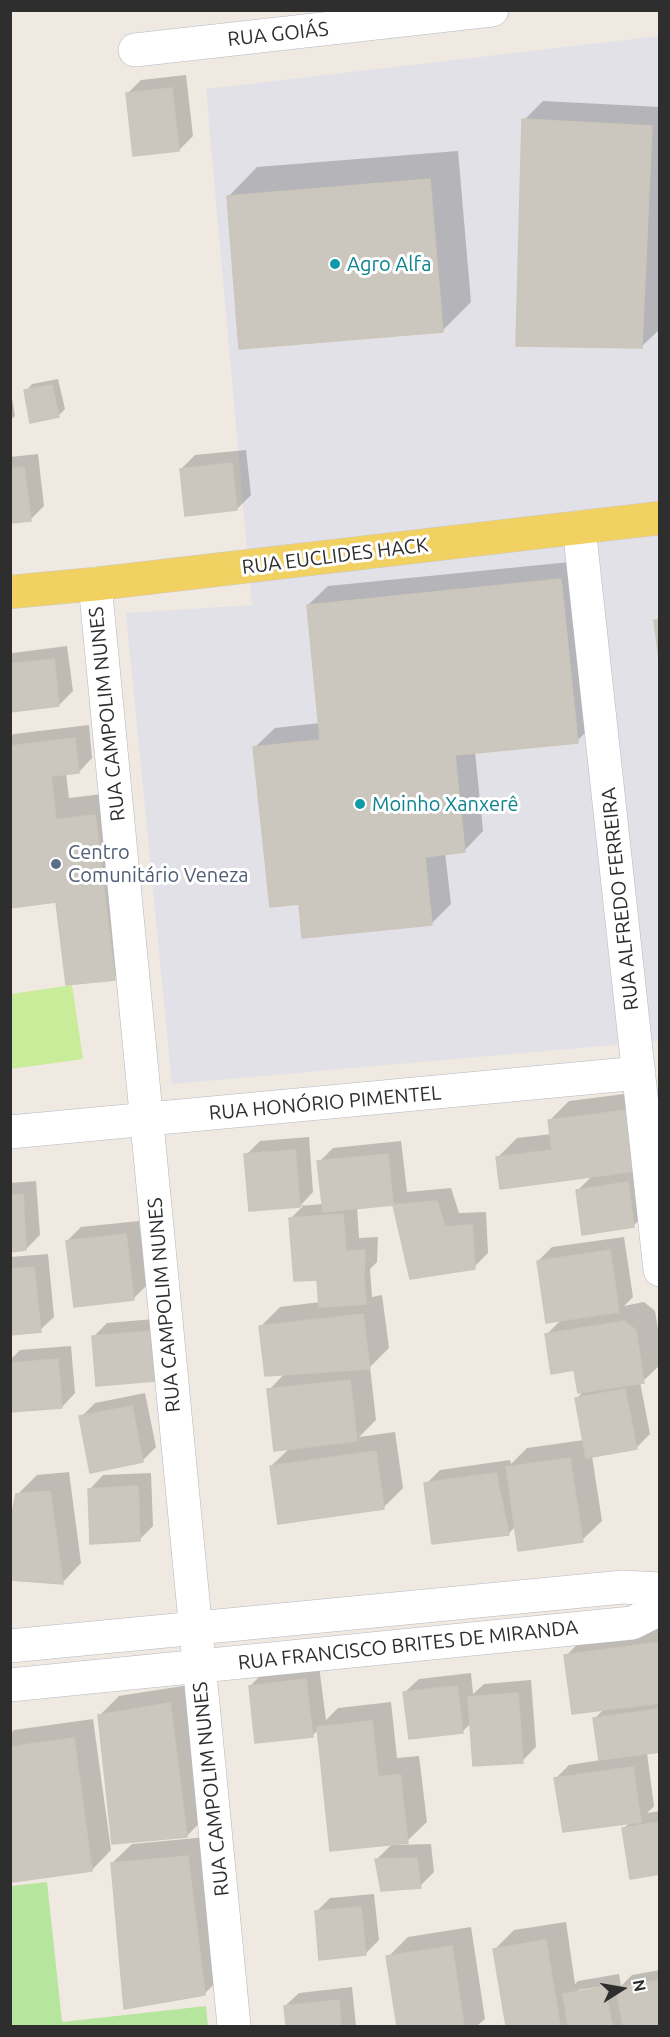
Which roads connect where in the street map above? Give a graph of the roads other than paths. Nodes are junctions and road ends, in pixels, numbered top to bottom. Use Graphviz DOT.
graph roads {
  1 [pos="492,10"];
  2 [pos="135,50"];
  3 [pos="660,518"];
  4 [pos="579,527"];
  5 [pos="95,584"];
  6 [pos="10,592"];
  7 [pos="639,1073"];
  8 [pos="147,1119"];
  9 [pos="10,1132"];
  10 [pos="660,1270"];
  11 [pos="660,1589"];
  12 [pos="515,1597"];
  13 [pos="660,1609"];
  14 [pos="367,1611"];
  15 [pos="195,1628"];
  16 [pos="518,1634"];
  17 [pos="10,1646"];
  18 [pos="370,1649"];
  19 [pos="199,1666"];
  20 [pos="10,1685"];
  21 [pos="234,2026"];
  1 -- 2 [label="street, RUA GOIÁS"];
  3 -- 4 [label="main road, RUA EUCLIDES HACK"];
  4 -- 5 [label="main road, RUA EUCLIDES HACK"];
  4 -- 7 [label="street, RUA ALFREDO FERREIRA"];
  5 -- 6 [label="main road, RUA EUCLIDES HACK"];
  5 -- 8 [label="street, RUA CAMPOLIM NUNES"];
  7 -- 8 [label="street, RUA HONÓRIO PIMENTEL"];
  7 -- 10 [label="street, RUA ALFREDO FERREIRA"];
  8 -- 9 [label="street, RUA HONÓRIO PIMENTEL"];
  8 -- 15 [label="street, RUA CAMPOLIM NUNES"];
  11 -- 12 [label="street, RUA FRANCISCO BRITES DE MIRANDA"];
  12 -- 14 [label="street, RUA FRANCISCO BRITES DE MIRANDA"];
  12 -- 16 [label="street"];
  13 -- 16 [label="street, RUA FRANCISCO BRITES DE MIRANDA"];
  14 -- 15 [label="street, RUA FRANCISCO BRITES DE MIRANDA"];
  14 -- 18 [label="street"];
  15 -- 17 [label="street, RUA FRANCISCO BRITES DE MIRANDA"];
  15 -- 19 [label="street, RUA CAMPOLIM NUNES"];
  16 -- 18 [label="street, RUA FRANCISCO BRITES DE MIRANDA"];
  18 -- 19 [label="street, RUA FRANCISCO BRITES DE MIRANDA"];
  19 -- 20 [label="street, RUA FRANCISCO BRITES DE MIRANDA"];
  19 -- 21 [label="street, RUA CAMPOLIM NUNES"];
}
